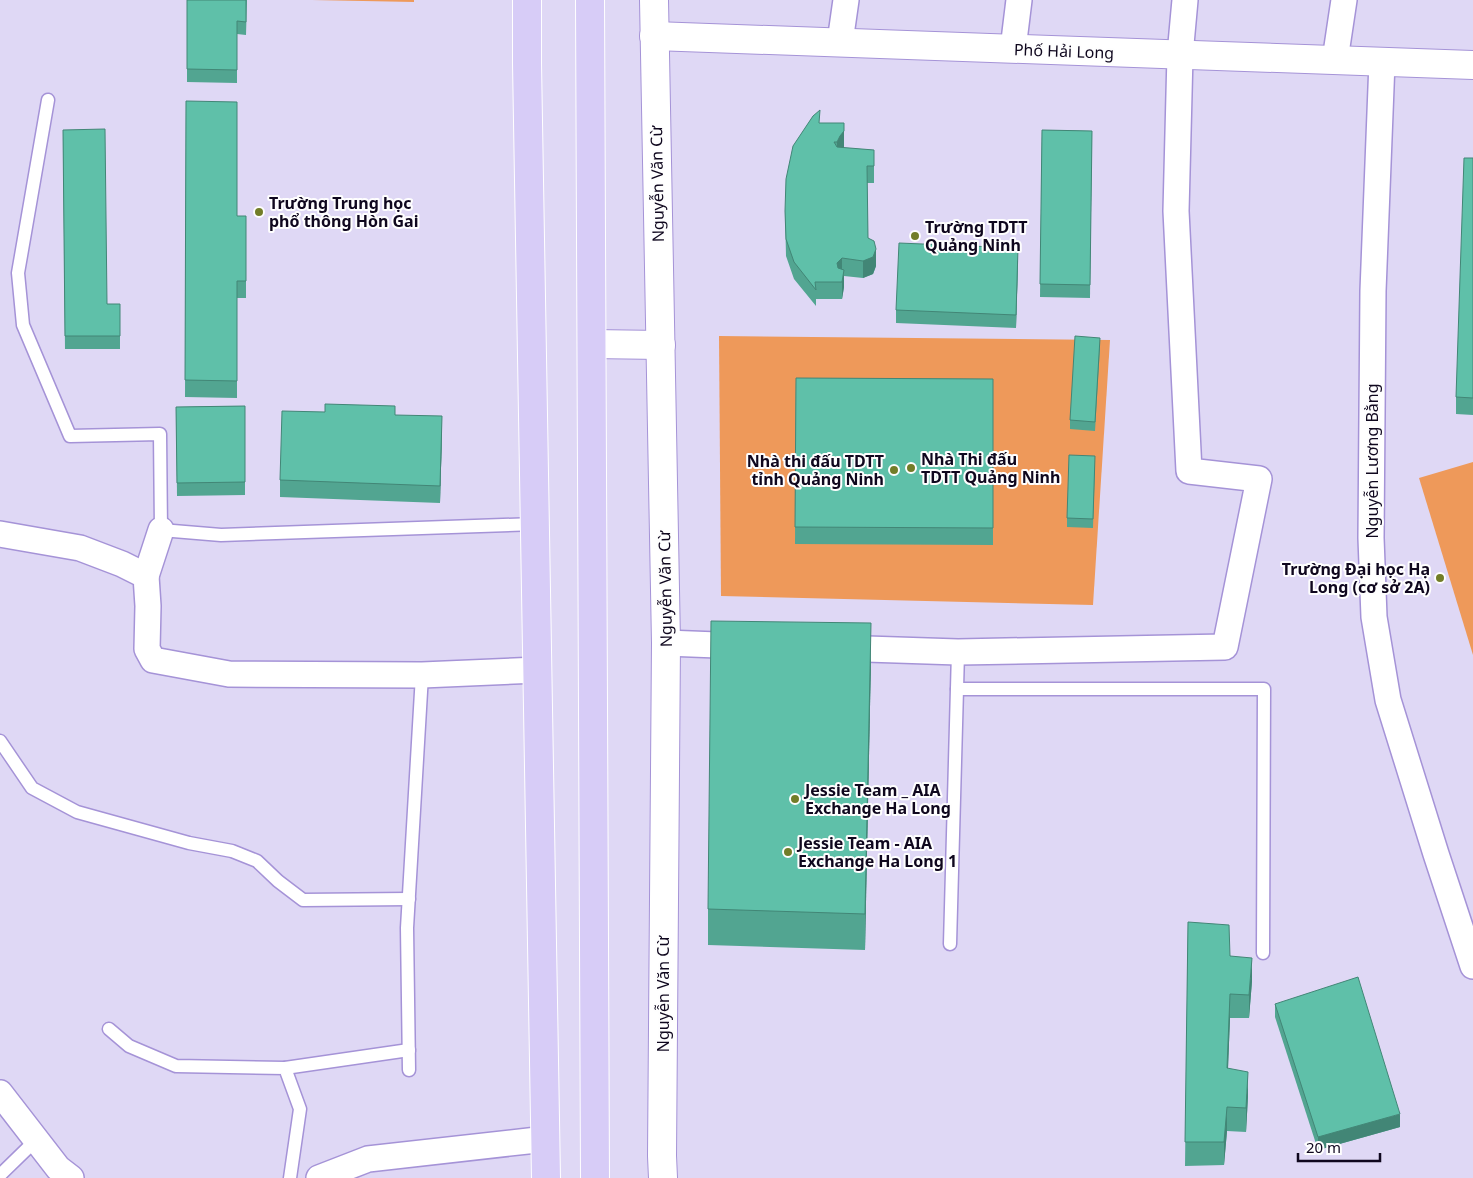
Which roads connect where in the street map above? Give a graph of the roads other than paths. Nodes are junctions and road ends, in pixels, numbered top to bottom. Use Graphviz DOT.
graph roads {
  1 [pos="527,0"];
  2 [pos="590,0"];
  3 [pos="654,0"];
  4 [pos="846,0"];
  5 [pos="1018,0"];
  6 [pos="1185,0"];
  7 [pos="1344,0"];
  8 [pos="654,36"];
  9 [pos="840,42"];
  10 [pos="1013,49"];
  11 [pos="1180,55"];
  12 [pos="1335,60"];
  13 [pos="1382,62"];
  14 [pos="1473,65"];
  15 [pos="48,100"];
  16 [pos="592,344"];
  17 [pos="661,345"];
  18 [pos="535,524"];
  19 [pos="161,530"];
  20 [pos="0,534"];
  21 [pos="146,576"];
  22 [pos="666,643"];
  23 [pos="763,646"];
  24 [pos="812,648"];
  25 [pos="958,652"];
  26 [pos="538,670"];
  27 [pos="422,675"];
  28 [pos="957,689"];
  29 [pos="0,741"];
  30 [pos="409,898"];
  31 [pos="950,944"];
  32 [pos="1264,953"];
  33 [pos="1473,966"];
  34 [pos="109,1029"];
  35 [pos="409,1050"];
  36 [pos="284,1068"];
  37 [pos="409,1070"];
  38 [pos="0,1093"];
  39 [pos="546,1139"];
  40 [pos="36,1140"];
  41 [pos="369,1169"];
  42 [pos="0,1175"];
  43 [pos="71,1178"];
  44 [pos="290,1178"];
  45 [pos="319,1178"];
  46 [pos="546,1178"];
  47 [pos="595,1178"];
  48 [pos="664,1178"];
  1 -- 18 [label="main road"];
  2 -- 16 [label="main road"];
  3 -- 8 [label="street, Nguyễn Văn Cừ"];
  4 -- 9 [label="street"];
  5 -- 10 [label="street"];
  6 -- 11 [label="street"];
  7 -- 12 [label="street"];
  8 -- 9 [label="street, Phố Hải Long"];
  8 -- 17 [label="street, Nguyễn Văn Cừ"];
  9 -- 10 [label="street, Phố Hải Long"];
  10 -- 11 [label="street, Phố Hải Long"];
  11 -- 12 [label="street, Phố Hải Long"];
  11 -- 25 [label="street"];
  12 -- 13 [label="street, Phố Hải Long"];
  13 -- 14 [label="street, Phố Hải Long"];
  13 -- 33 [label="street, Nguyễn Lương Bằng"];
  15 -- 19 [label="lane"];
  16 -- 17 [label="street"];
  16 -- 47 [label="main road"];
  17 -- 22 [label="street, Nguyễn Văn Cừ"];
  18 -- 19 [label="lane"];
  18 -- 26 [label="main road"];
  19 -- 21 [label="street"];
  20 -- 21 [label="street"];
  21 -- 27 [label="street"];
  22 -- 23 [label="street"];
  22 -- 48 [label="street, Nguyễn Văn Cừ"];
  24 -- 25 [label="street"];
  25 -- 28 [label="lane"];
  26 -- 27 [label="street"];
  26 -- 39 [label="main road"];
  27 -- 30 [label="lane"];
  28 -- 31 [label="lane"];
  28 -- 32 [label="lane"];
  29 -- 30 [label="lane"];
  30 -- 35 [label="lane"];
  34 -- 36 [label="lane"];
  35 -- 36 [label="lane"];
  35 -- 37 [label="lane"];
  36 -- 44 [label="lane"];
  38 -- 40 [label="street"];
  39 -- 41 [label="street"];
  39 -- 46 [label="main road"];
  40 -- 42 [label="lane"];
  40 -- 43 [label="street"];
  41 -- 45 [label="street"];
}
